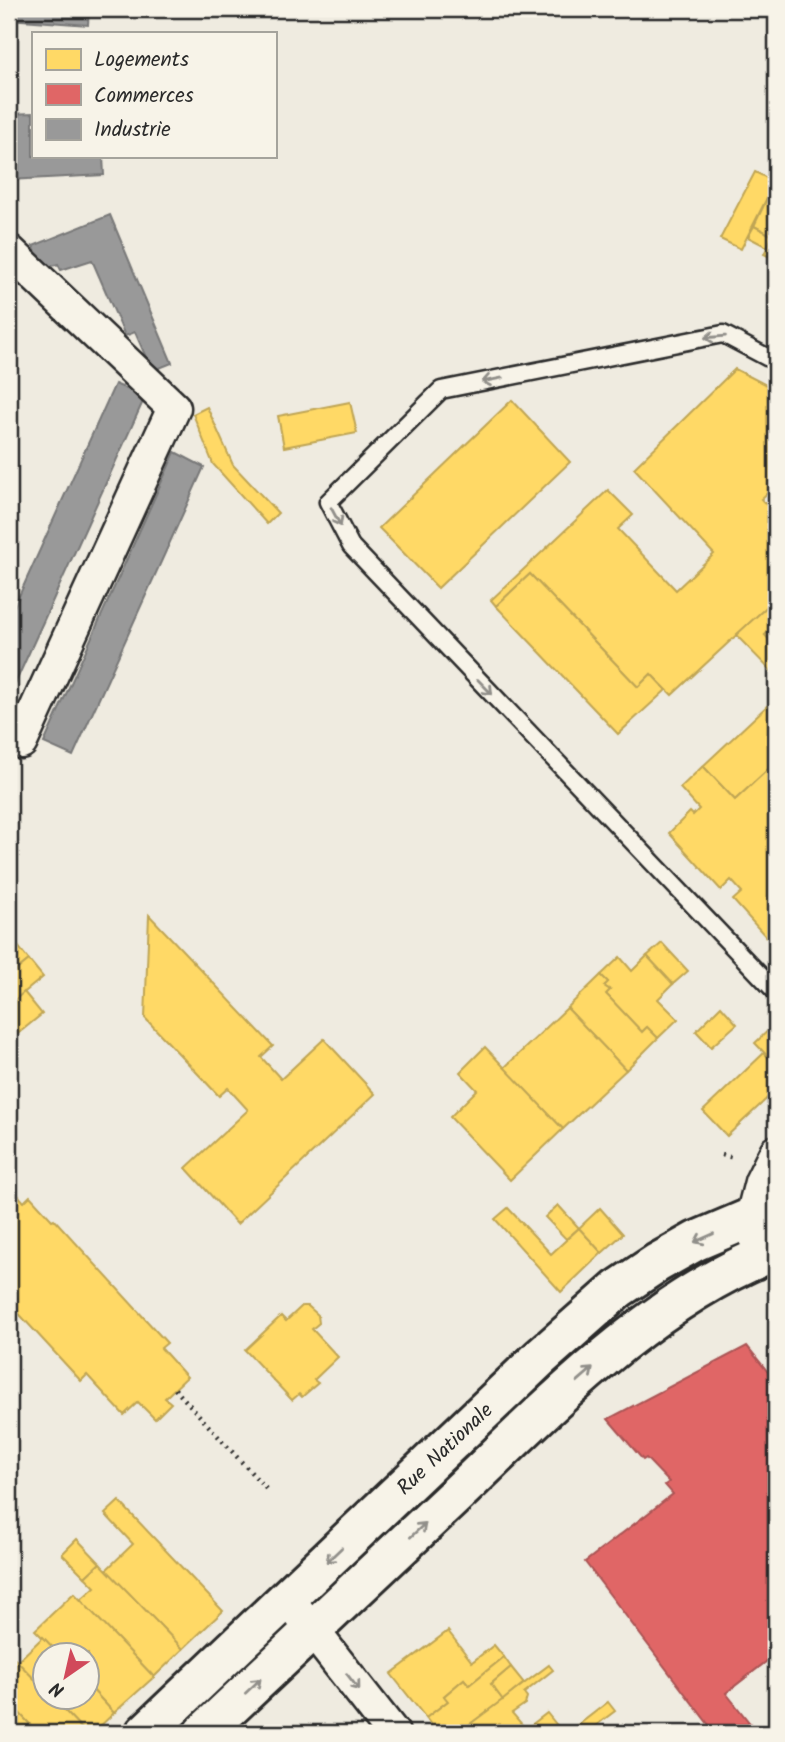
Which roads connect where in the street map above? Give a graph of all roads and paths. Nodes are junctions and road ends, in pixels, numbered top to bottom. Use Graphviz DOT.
graph roads {
  1 [pos="9,251"];
  2 [pos="776,362"];
  3 [pos="21,742"];
  4 [pos="776,992"];
  5 [pos="776,1152"];
  6 [pos="764,1212"];
  7 [pos="768,1254"];
  8 [pos="175,1389"];
  9 [pos="269,1492"];
  10 [pos="288,1599"];
  11 [pos="313,1630"];
  12 [pos="145,1733"];
  13 [pos="204,1733"];
  14 [pos="393,1733"];
  1 -- 3 [label="street"];
  2 -- 4 [label="lane, one-way"];
  5 -- 6 [label="street"];
  6 -- 7 [label="street"];
  6 -- 10 [label="main road, Rue Nationale, one-way"];
  11 -- 7 [label="main road, Rue Nationale, one-way"];
  8 -- 9 [label="path"];
  10 -- 11 [label="street"];
  10 -- 12 [label="main road, Rue Nationale"];
  13 -- 11 [label="main road, Rue Nationale, one-way"];
  11 -- 14 [label="street, one-way"];
}
